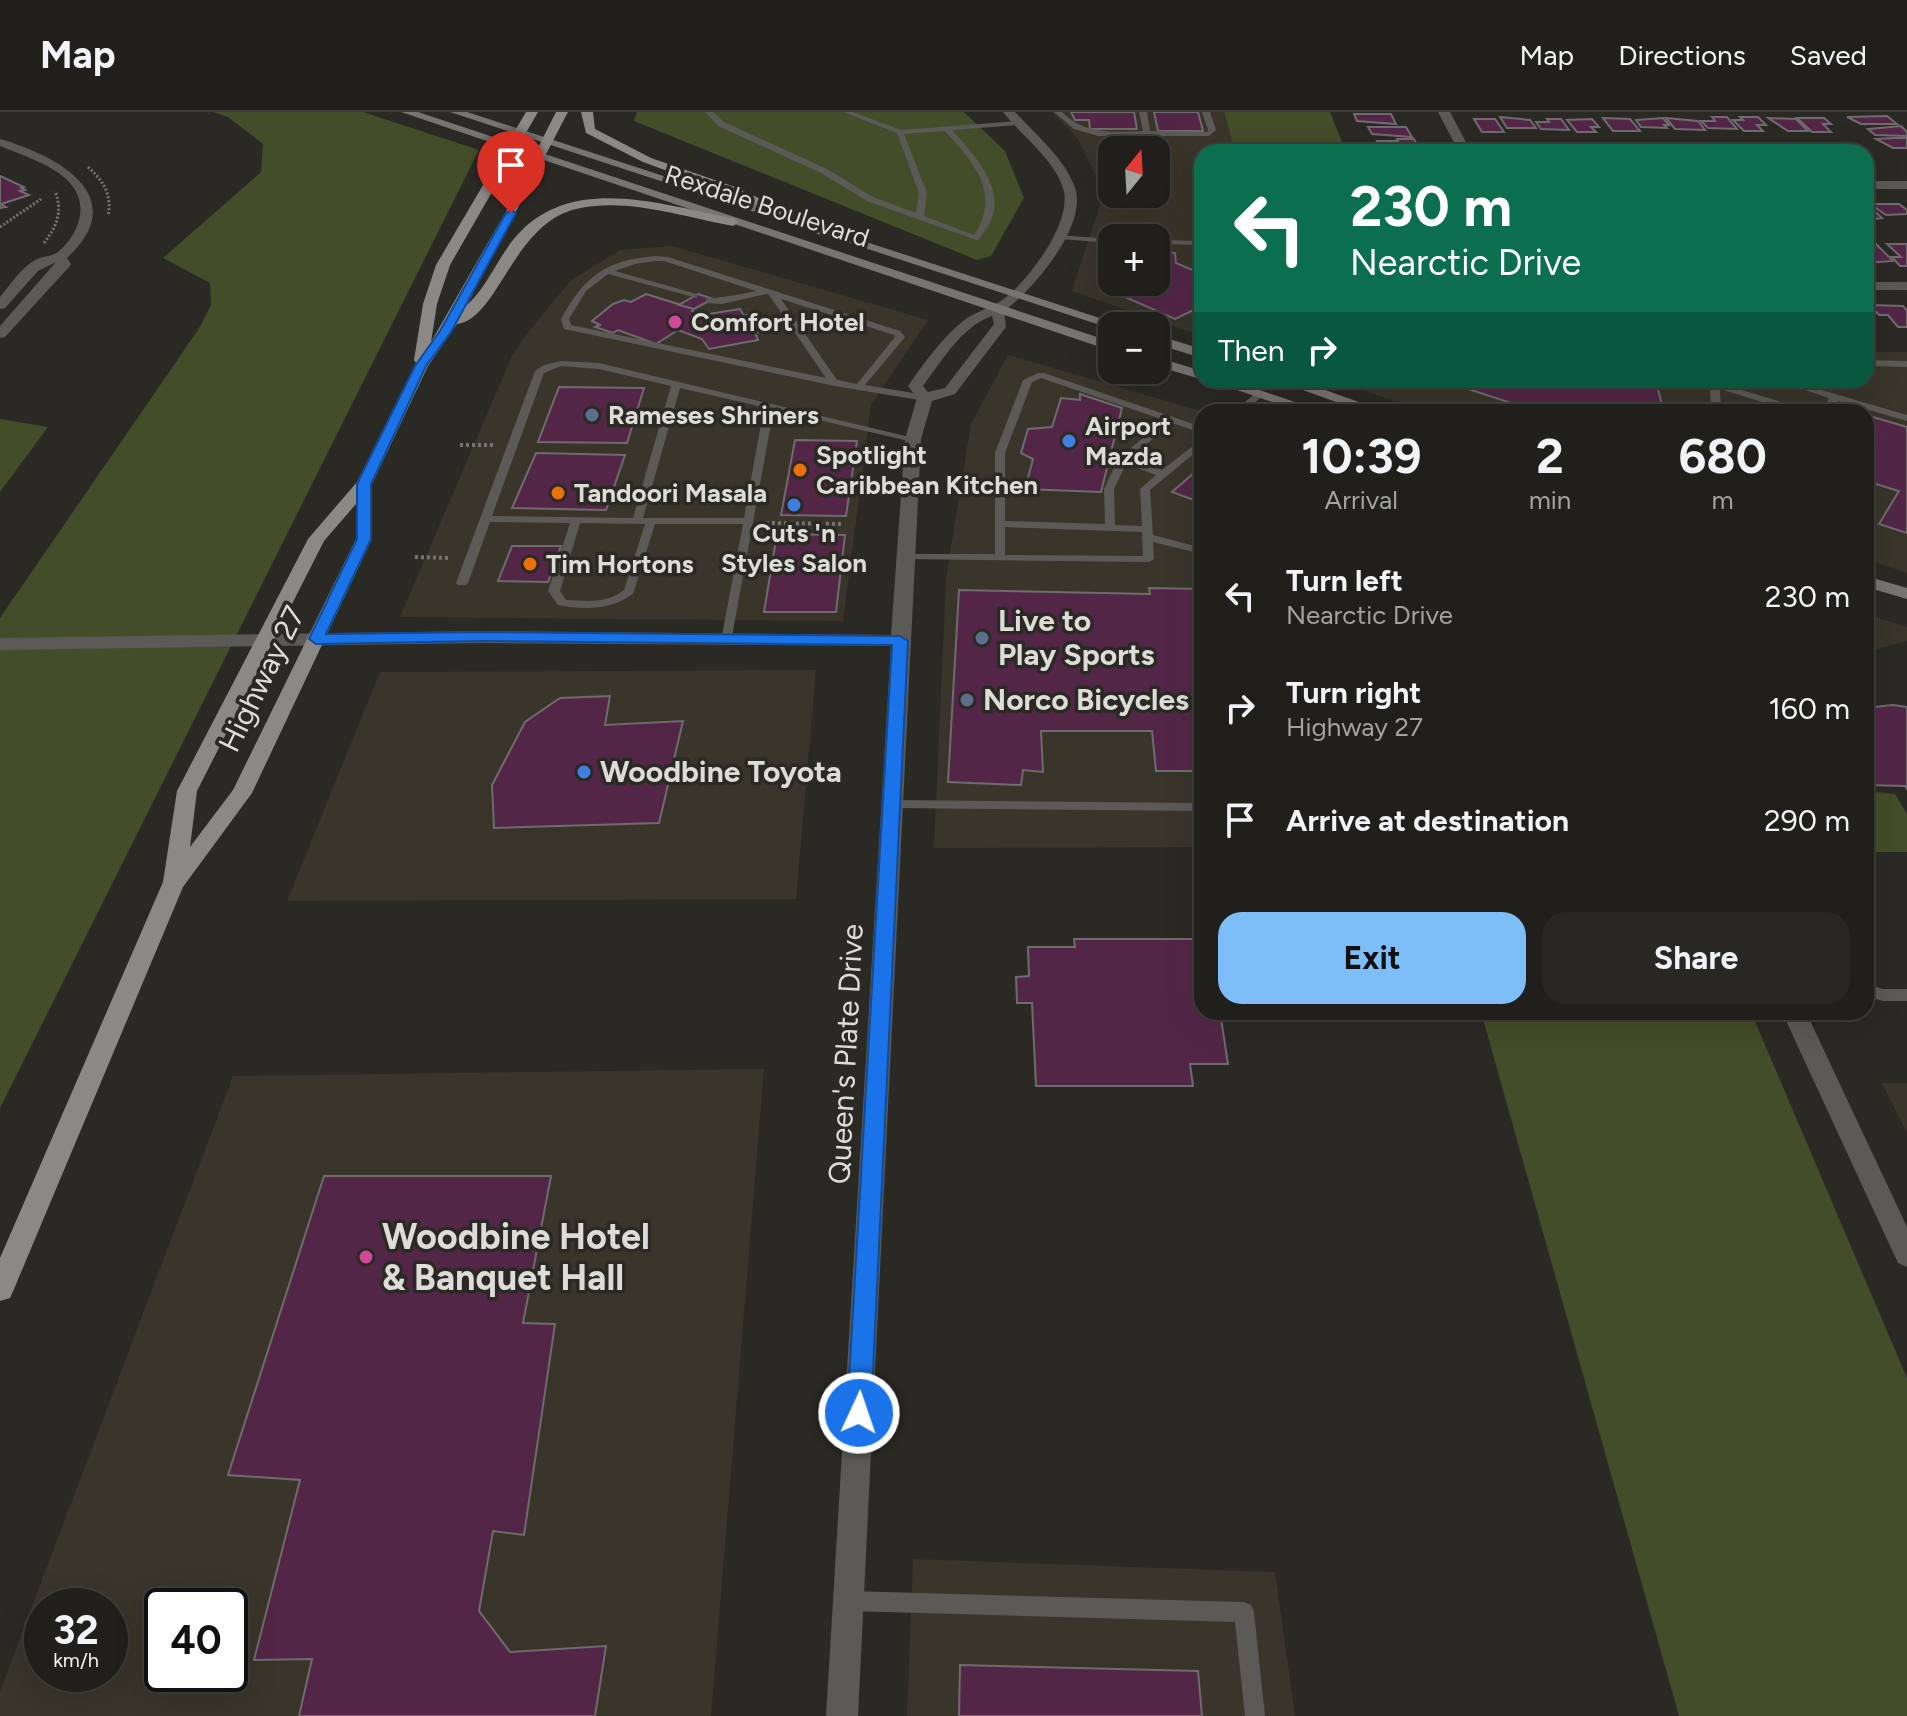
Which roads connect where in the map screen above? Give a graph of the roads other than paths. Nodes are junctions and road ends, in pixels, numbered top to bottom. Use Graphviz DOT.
graph roads {
  1 [pos="407,112"];
  2 [pos="456,112"];
  3 [pos="532,112"];
  4 [pos="562,112"];
  5 [pos="587,112"];
  6 [pos="709,112"];
  7 [pos="847,112"];
  8 [pos="1009,112"];
  9 [pos="1058,112"];
  10 [pos="1143,112"];
  11 [pos="1206,112"];
  12 [pos="1444,112"];
  13 [pos="1018,123"];
  14 [pos="947,129"];
  15 [pos="900,132"];
  16 [pos="1147,133"];
  17 [pos="521,134"];
  18 [pos="0,142"];
  19 [pos="546,142"];
  20 [pos="1461,144"];
  21 [pos="513,149"];
  22 [pos="539,158"];
  23 [pos="1874,185"];
  24 [pos="1907,185"];
  25 [pos="920,217"];
  26 [pos="733,222"];
  27 [pos="825,232"];
  28 [pos="1060,237"];
  29 [pos="1098,240"];
  30 [pos="1170,242"];
  31 [pos="1194,243"];
  32 [pos="60,257"];
  33 [pos="610,272"];
  34 [pos="1874,286"];
  35 [pos="1907,286"];
  36 [pos="770,292"];
  37 [pos="1019,294"];
  38 [pos="694,296"];
  39 [pos="709,301"];
  40 [pos="0,305"];
  41 [pos="997,310"];
  42 [pos="1098,320"];
  43 [pos="2,330"];
  44 [pos="445,332"];
  45 [pos="1098,342"];
  46 [pos="1170,344"];
  47 [pos="1194,351"];
  48 [pos="1874,363"];
  49 [pos="1907,364"];
  50 [pos="421,366"];
  51 [pos="1170,366"];
  52 [pos="1194,373"];
  53 [pos="835,383"];
  54 [pos="676,384"];
  55 [pos="859,387"];
  56 [pos="1241,388"];
  57 [pos="1306,388"];
  58 [pos="1725,388"];
  59 [pos="1820,388"];
  60 [pos="1260,394"];
  61 [pos="1835,397"];
  62 [pos="925,398"];
  63 [pos="1248,404"];
  64 [pos="1291,404"];
  65 [pos="1355,404"];
  66 [pos="1778,404"];
  67 [pos="1831,404"];
  68 [pos="1859,404"];
  69 [pos="778,408"];
  70 [pos="1874,408"];
  71 [pos="1907,418"];
  72 [pos="1171,419"];
  73 [pos="1194,427"];
  74 [pos="913,439"];
  75 [pos="1194,449"];
  76 [pos="1123,459"];
  77 [pos="1163,474"];
  78 [pos="364,484"];
  79 [pos="485,519"];
  80 [pos="576,520"];
  81 [pos="637,521"];
  82 [pos="651,521"];
  83 [pos="749,522"];
  84 [pos="1000,524"];
  85 [pos="1110,528"];
  86 [pos="1147,533"];
  87 [pos="1194,548"];
  88 [pos="907,557"];
  89 [pos="1000,557"];
  90 [pos="462,583"];
  91 [pos="1874,584"];
  92 [pos="1907,594"];
  93 [pos="316,639"];
  94 [pos="265,640"];
  95 [pos="727,640"];
  96 [pos="900,641"];
  97 [pos="0,644"];
  98 [pos="891,804"];
  99 [pos="1194,807"];
  100 [pos="173,884"];
  101 [pos="1874,992"];
  102 [pos="1883,995"];
  103 [pos="1907,995"];
  104 [pos="1874,1000"];
  105 [pos="1798,1020"];
  106 [pos="1907,1255"];
  107 [pos="0,1289"];
  108 [pos="849,1601"];
  109 [pos="842,1716"];
  110 [pos="1255,1716"];
  1 -- 21 [label="main road, Rexdale Boulevard"];
  2 -- 17 [label="main road, Rexdale Boulevard"];
  3 -- 17 [label="main road, Highway 27"];
  4 -- 19 [label="main road, Highway 27"];
  5 -- 27 [label="main road"];
  6 -- 25 [label="lane"];
  7 -- 15 [label="lane"];
  8 -- 13 [label="street, Queen's Plate Drive"];
  9 -- 16 [label="lane"];
  10 -- 16 [label="lane"];
  11 -- 16 [label="lane"];
  12 -- 20 [label="street"];
  13 -- 14 [label="lane"];
  13 -- 28 [label="street, Queen's Plate Drive"];
  14 -- 15 [label="lane"];
  14 -- 25 [label="lane"];
  15 -- 25 [label="lane"];
  17 -- 19 [label="main road, Rexdale Boulevard"];
  17 -- 21 [label="main road, Highway 27"];
  18 -- 32 [label="street"];
  19 -- 22 [label="main road, Highway 27"];
  19 -- 27 [label="main road, Rexdale Boulevard"];
  21 -- 22 [label="main road, Rexdale Boulevard"];
  21 -- 50 [label="main road, Highway 27"];
  22 -- 26 [label="main road, Rexdale Boulevard"];
  22 -- 44 [label="main road, Highway 27"];
  23 -- 24 [label="street"];
  26 -- 41 [label="main road, Rexdale Boulevard"];
  26 -- 44 [label="main road"];
  27 -- 37 [label="main road, Rexdale Boulevard"];
  28 -- 29 [label="lane"];
  28 -- 37 [label="street, Queen's Plate Drive"];
  30 -- 31 [label="lane"];
  32 -- 40 [label="street"];
  32 -- 43 [label="street"];
  33 -- 36 [label="lane"];
  33 -- 38 [label="lane"];
  33 -- 53 [label="lane"];
  34 -- 35 [label="street"];
  36 -- 39 [label="lane"];
  36 -- 53 [label="lane"];
  36 -- 55 [label="lane"];
  37 -- 41 [label="street, Queen's Plate Drive"];
  37 -- 42 [label="main road, Rexdale Boulevard"];
  41 -- 45 [label="main road, Rexdale Boulevard"];
  41 -- 62 [label="street"];
  41 -- 62 [label="street, Queen's Plate Drive"];
  44 -- 50 [label="main road, Highway 27"];
  46 -- 47 [label="main road"];
  48 -- 49 [label="lane"];
  50 -- 78 [label="main road, Highway 27"];
  51 -- 52 [label="main road"];
  53 -- 55 [label="lane"];
  54 -- 69 [label="lane"];
  54 -- 79 [label="lane"];
  54 -- 81 [label="lane"];
  55 -- 62 [label="lane"];
  56 -- 60 [label="main road"];
  57 -- 65 [label="main road"];
  58 -- 66 [label="lane"];
  59 -- 61 [label="lane"];
  60 -- 63 [label="lane"];
  60 -- 64 [label="main road"];
  61 -- 67 [label="lane"];
  61 -- 68 [label="lane"];
  62 -- 74 [label="street, Queen's Plate Drive"];
  69 -- 74 [label="lane"];
  69 -- 83 [label="lane"];
  70 -- 71 [label="lane"];
  72 -- 73 [label="lane"];
  72 -- 76 [label="lane"];
  72 -- 84 [label="lane"];
  74 -- 88 [label="street, Queen's Plate Drive"];
  75 -- 77 [label="lane"];
  76 -- 77 [label="lane"];
  76 -- 85 [label="lane"];
  77 -- 86 [label="lane"];
  78 -- 93 [label="main road, Highway 27"];
  78 -- 94 [label="main road, Highway 27"];
  79 -- 80 [label="lane"];
  79 -- 90 [label="lane"];
  80 -- 81 [label="lane"];
  80 -- 82 [label="lane"];
  81 -- 82 [label="lane"];
  82 -- 83 [label="lane"];
  83 -- 95 [label="lane"];
  84 -- 85 [label="lane"];
  84 -- 89 [label="lane"];
  85 -- 86 [label="lane"];
  86 -- 87 [label="lane"];
  86 -- 89 [label="lane"];
  88 -- 89 [label="lane"];
  88 -- 96 [label="street, Queen's Plate Drive"];
  91 -- 92 [label="main road"];
  93 -- 94 [label="street"];
  93 -- 95 [label="street"];
  93 -- 100 [label="main road, Highway 27"];
  94 -- 97 [label="street"];
  94 -- 100 [label="main road, Highway 27"];
  95 -- 96 [label="street"];
  96 -- 98 [label="street, Queen's Plate Drive"];
  98 -- 99 [label="lane"];
  98 -- 108 [label="street, Queen's Plate Drive"];
  100 -- 107 [label="main road, Highway 27"];
  101 -- 102 [label="lane"];
  102 -- 103 [label="lane"];
  102 -- 104 [label="lane"];
  105 -- 106 [label="street"];
  108 -- 109 [label="street, Queen's Plate Drive"];
  108 -- 110 [label="lane"];
}
